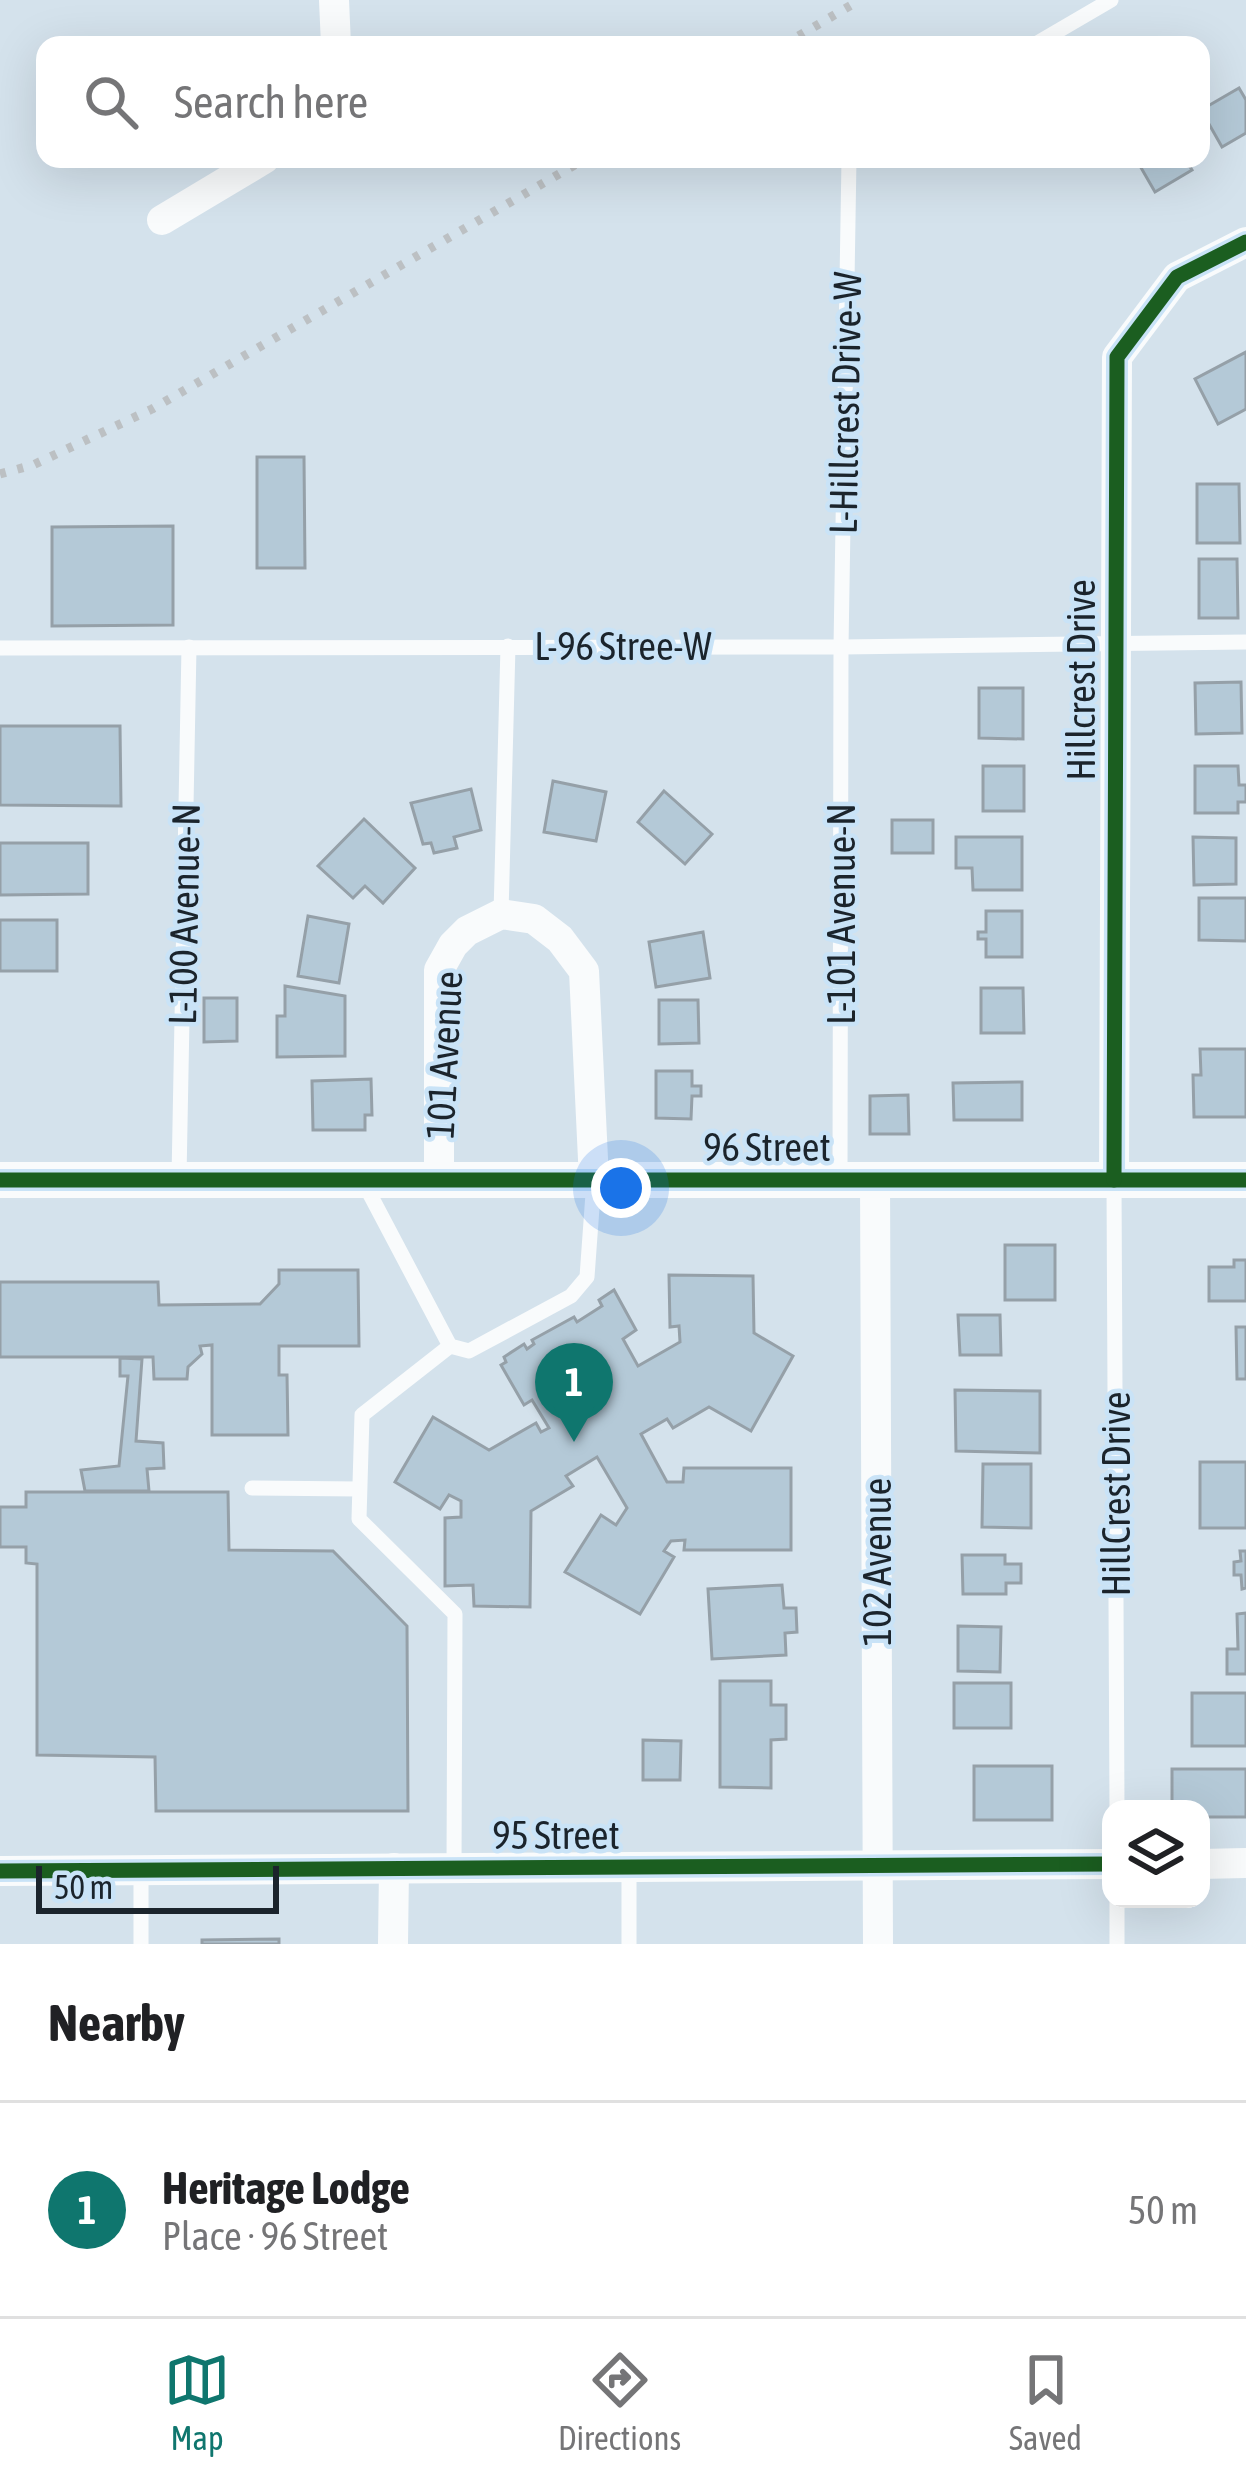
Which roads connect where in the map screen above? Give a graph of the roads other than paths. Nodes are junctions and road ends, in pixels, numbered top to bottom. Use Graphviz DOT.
graph roads {
  1 [pos="334,0"];
  2 [pos="1111,0"];
  3 [pos="336,36"];
  4 [pos="1049,36"];
  5 [pos="249,168"];
  6 [pos="849,168"];
  7 [pos="162,220"];
  8 [pos="1246,242"];
  9 [pos="1114,642"];
  10 [pos="1246,642"];
  11 [pos="508,646"];
  12 [pos="189,647"];
  13 [pos="842,647"];
  14 [pos="0,649"];
  15 [pos="501,914"];
  16 [pos="0,1180"];
  17 [pos="594,1180"];
  18 [pos="858,1180"];
  19 [pos="1114,1180"];
  20 [pos="1246,1180"];
  21 [pos="179,1181"];
  22 [pos="363,1181"];
  23 [pos="439,1181"];
  24 [pos="450,1346"];
  25 [pos="252,1488"];
  26 [pos="359,1489"];
  27 [pos="1117,1800"];
  28 [pos="1246,1863"];
  29 [pos="1102,1864"];
  30 [pos="1210,1864"];
  31 [pos="879,1865"];
  32 [pos="394,1868"];
  33 [pos="454,1868"];
  34 [pos="629,1868"];
  35 [pos="141,1870"];
  36 [pos="0,1871"];
  37 [pos="1117,1908"];
  38 [pos="141,1944"];
  39 [pos="393,1944"];
  40 [pos="629,1944"];
  41 [pos="878,1944"];
  42 [pos="1117,1944"];
  1 -- 3 [label="street"];
  2 -- 4 [label="lane"];
  5 -- 7 [label="street"];
  6 -- 13 [label="lane, L-Hillcrest Drive-W"];
  8 -- 9 [label="street, Hillcrest Drive"];
  9 -- 10 [label="lane, L-96 Stree-W"];
  9 -- 13 [label="lane, L-96 Stree-W"];
  9 -- 19 [label="street, Hillcrest Drive"];
  11 -- 12 [label="lane, L-96 Stree-W"];
  11 -- 13 [label="lane, L-96 Stree-W"];
  11 -- 15 [label="lane"];
  12 -- 14 [label="lane, L-96 Stree-W"];
  12 -- 21 [label="lane, L-100 Avenue-N"];
  13 -- 18 [label="lane, L-101 Avenue-N"];
  15 -- 17 [label="street"];
  15 -- 23 [label="street, 101 Avenue"];
  16 -- 21 [label="street, 96 Street"];
  17 -- 18 [label="street, 96 Street"];
  17 -- 23 [label="street, 96 Street"];
  17 -- 24 [label="lane"];
  18 -- 19 [label="street, 96 Street"];
  18 -- 31 [label="street, 102 Avenue"];
  19 -- 20 [label="street, 96 Street"];
  19 -- 27 [label="lane, HillCrest Drive"];
  21 -- 22 [label="street, 96 Street"];
  22 -- 23 [label="street, 96 Street"];
  22 -- 24 [label="lane"];
  24 -- 26 [label="lane"];
  25 -- 26 [label="lane"];
  26 -- 33 [label="lane"];
  28 -- 30 [label="street"];
  29 -- 31 [label="street, 95 Street"];
  31 -- 34 [label="street, 95 Street"];
  31 -- 41 [label="street, 102 Avenue"];
  32 -- 33 [label="street, 95 Street"];
  32 -- 35 [label="street, 95 Street"];
  32 -- 39 [label="street"];
  33 -- 34 [label="street, 95 Street"];
  34 -- 40 [label="lane"];
  35 -- 36 [label="street, 95 Street"];
  35 -- 38 [label="lane"];
  37 -- 42 [label="lane"];
}
